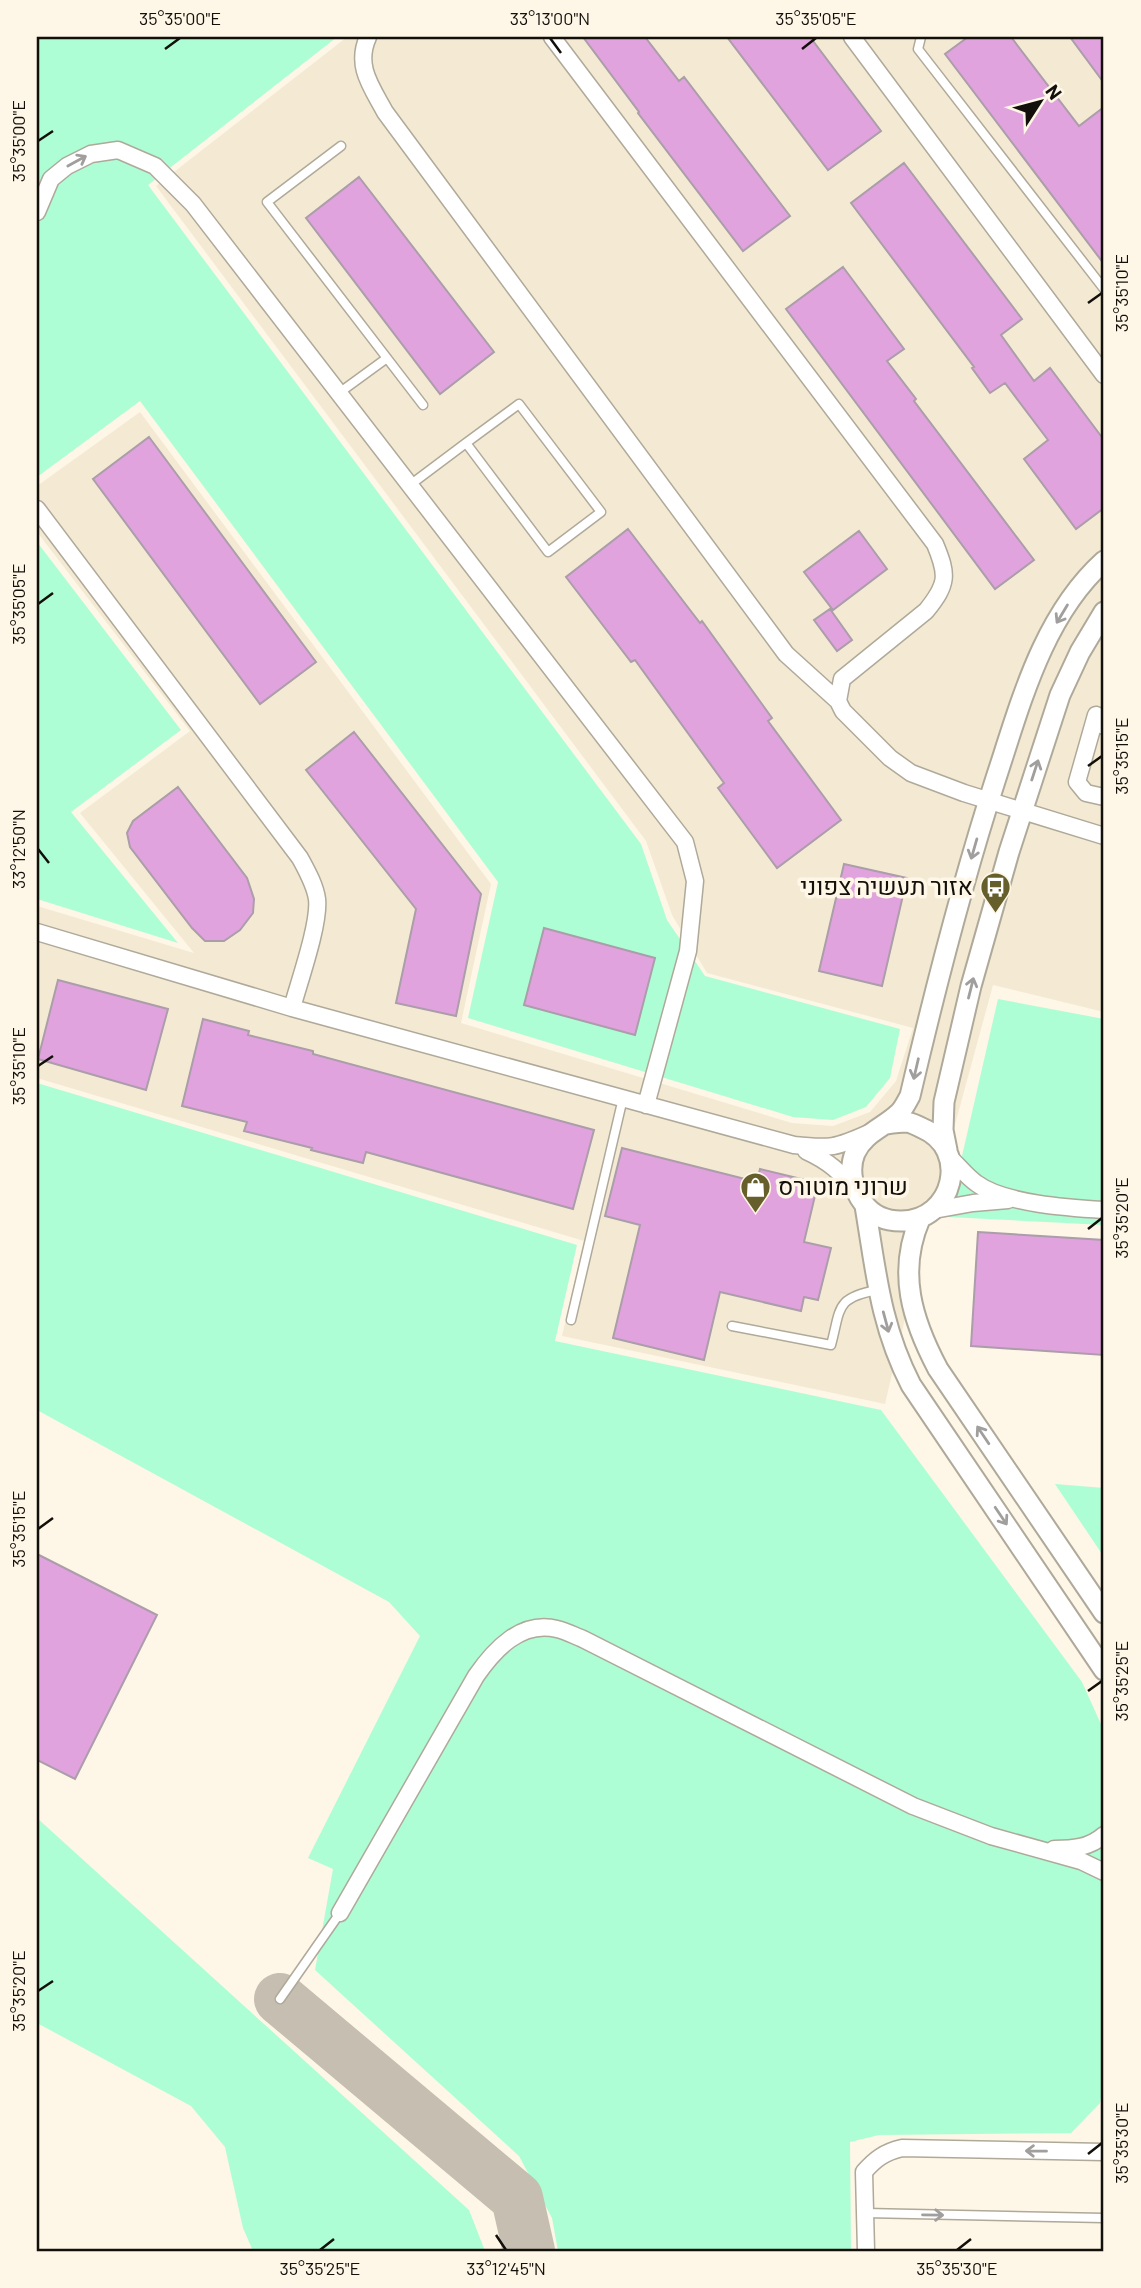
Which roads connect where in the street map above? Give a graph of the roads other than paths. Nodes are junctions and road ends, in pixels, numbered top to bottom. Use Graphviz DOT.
graph roads {
  1 [pos="368,37"];
  2 [pos="552,37"];
  3 [pos="852,37"];
  4 [pos="921,37"];
  5 [pos="341,146"];
  6 [pos="37,212"];
  7 [pos="1104,289"];
  8 [pos="387,358"];
  9 [pos="1104,374"];
  10 [pos="339,393"];
  11 [pos="423,405"];
  12 [pos="466,443"];
  13 [pos="409,485"];
  14 [pos="37,509"];
  15 [pos="1104,561"];
  16 [pos="1104,612"];
  17 [pos="838,701"];
  18 [pos="1104,726"];
  19 [pos="1104,797"];
  20 [pos="989,801"];
  21 [pos="1023,810"];
  22 [pos="1104,836"];
  23 [pos="37,932"];
  24 [pos="292,1008"];
  25 [pos="623,1098"];
  26 [pos="646,1105"];
  27 [pos="878,1128"];
  28 [pos="794,1145"];
  29 [pos="948,1154"];
  30 [pos="861,1199"];
  31 [pos="1017,1199"];
  32 [pos="1104,1210"];
  33 [pos="927,1214"];
  34 [pos="878,1290"];
  35 [pos="571,1320"];
  36 [pos="732,1326"];
  37 [pos="1104,1614"];
  38 [pos="1104,1670"];
  39 [pos="1104,1835"];
  40 [pos="1043,1849"];
  41 [pos="1104,1872"];
  42 [pos="340,1913"];
  43 [pos="280,1999"];
  44 [pos="1104,2152"];
  45 [pos="865,2213"];
  46 [pos="1104,2218"];
  47 [pos="866,2251"];
  1 -- 17 [label="street"];
  2 -- 17 [label="street"];
  3 -- 9 [label="street"];
  4 -- 7 [label="lane"];
  5 -- 8 [label="lane"];
  6 -- 10 [label="street, one-way"];
  8 -- 10 [label="lane"];
  8 -- 11 [label="lane"];
  10 -- 13 [label="street"];
  12 -- 12 [label="lane"];
  12 -- 13 [label="lane"];
  13 -- 26 [label="street"];
  14 -- 24 [label="street"];
  15 -- 20 [label="street, one-way"];
  21 -- 16 [label="street, one-way"];
  17 -- 20 [label="street"];
  18 -- 19 [label="street"];
  20 -- 21 [label="street"];
  20 -- 27 [label="street, one-way"];
  21 -- 22 [label="street"];
  29 -- 21 [label="street, one-way"];
  23 -- 24 [label="street"];
  24 -- 25 [label="street"];
  25 -- 26 [label="street"];
  25 -- 35 [label="lane"];
  26 -- 28 [label="street"];
  27 -- 28 [label="street"];
  27 -- 29 [label="street"];
  27 -- 30 [label="street"];
  28 -- 30 [label="street"];
  29 -- 31 [label="street"];
  29 -- 33 [label="street"];
  30 -- 33 [label="street"];
  30 -- 34 [label="street"];
  31 -- 32 [label="street"];
  31 -- 33 [label="street"];
  37 -- 33 [label="street, one-way"];
  34 -- 36 [label="lane"];
  34 -- 38 [label="street, one-way"];
  39 -- 40 [label="street"];
  40 -- 41 [label="street"];
  40 -- 42 [label="street"];
  42 -- 43 [label="lane"];
  44 -- 45 [label="street, one-way"];
  45 -- 46 [label="lane, one-way"];
  45 -- 47 [label="street"];
}
